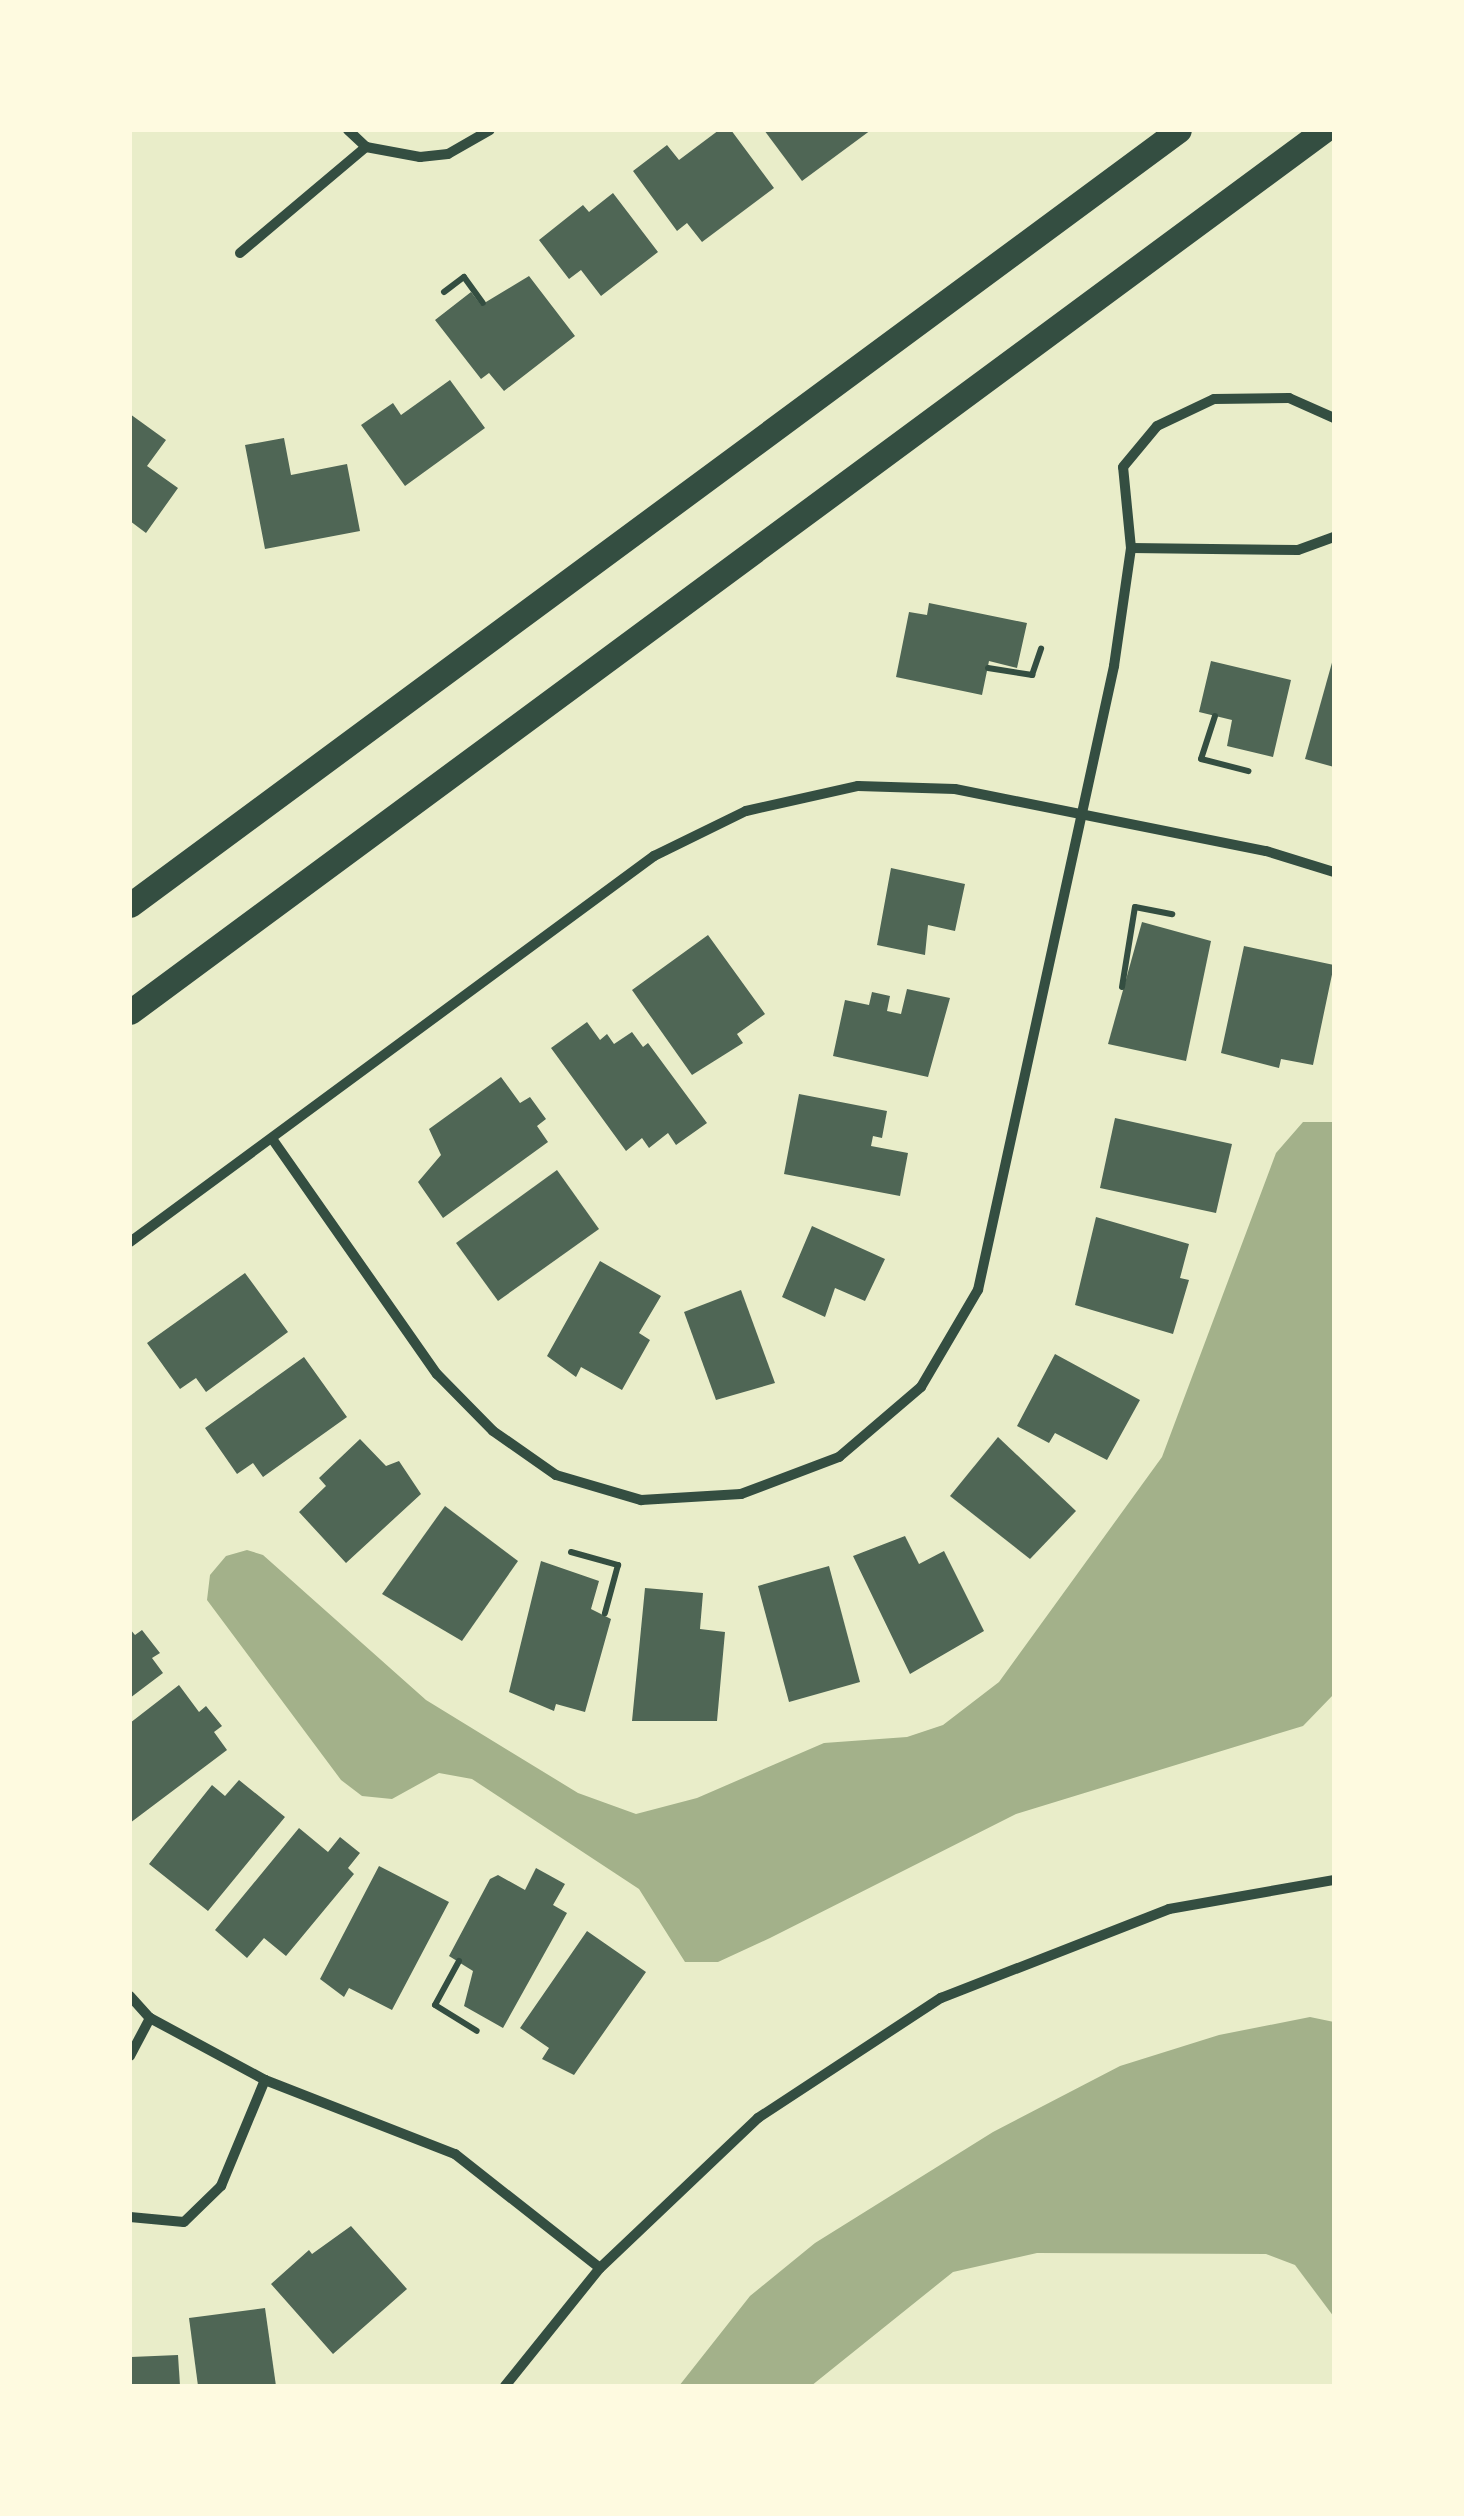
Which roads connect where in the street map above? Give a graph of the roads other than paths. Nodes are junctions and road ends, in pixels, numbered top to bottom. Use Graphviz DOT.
graph roads {
  1 [pos="348,130"];
  2 [pos="490,130"];
  3 [pos="1180,130"];
  4 [pos="1324,130"];
  5 [pos="366,147"];
  6 [pos="240,254"];
  7 [pos="1334,418"];
  8 [pos="1334,537"];
  9 [pos="1131,548"];
  10 [pos="1082,811"];
  11 [pos="1334,872"];
  12 [pos="130,905"];
  13 [pos="130,1012"];
  14 [pos="272,1140"];
  15 [pos="130,1242"];
  16 [pos="1334,1880"];
  17 [pos="130,1996"];
  18 [pos="150,2018"];
  19 [pos="130,2056"];
  20 [pos="265,2080"];
  21 [pos="130,2217"];
  22 [pos="600,2268"];
  23 [pos="504,2386"];
  1 -- 5 [label="street"];
  2 -- 5 [label="street"];
  3 -- 12 [label="main road"];
  4 -- 13 [label="main road"];
  5 -- 6 [label="street"];
  7 -- 9 [label="street"];
  8 -- 9 [label="street"];
  9 -- 10 [label="street"];
  10 -- 11 [label="street"];
  10 -- 14 [label="street"];
  10 -- 14 [label="street"];
  14 -- 15 [label="street"];
  16 -- 22 [label="street"];
  17 -- 18 [label="street"];
  18 -- 19 [label="street"];
  18 -- 20 [label="street"];
  20 -- 21 [label="street"];
  20 -- 22 [label="street"];
  22 -- 23 [label="street"];
}
